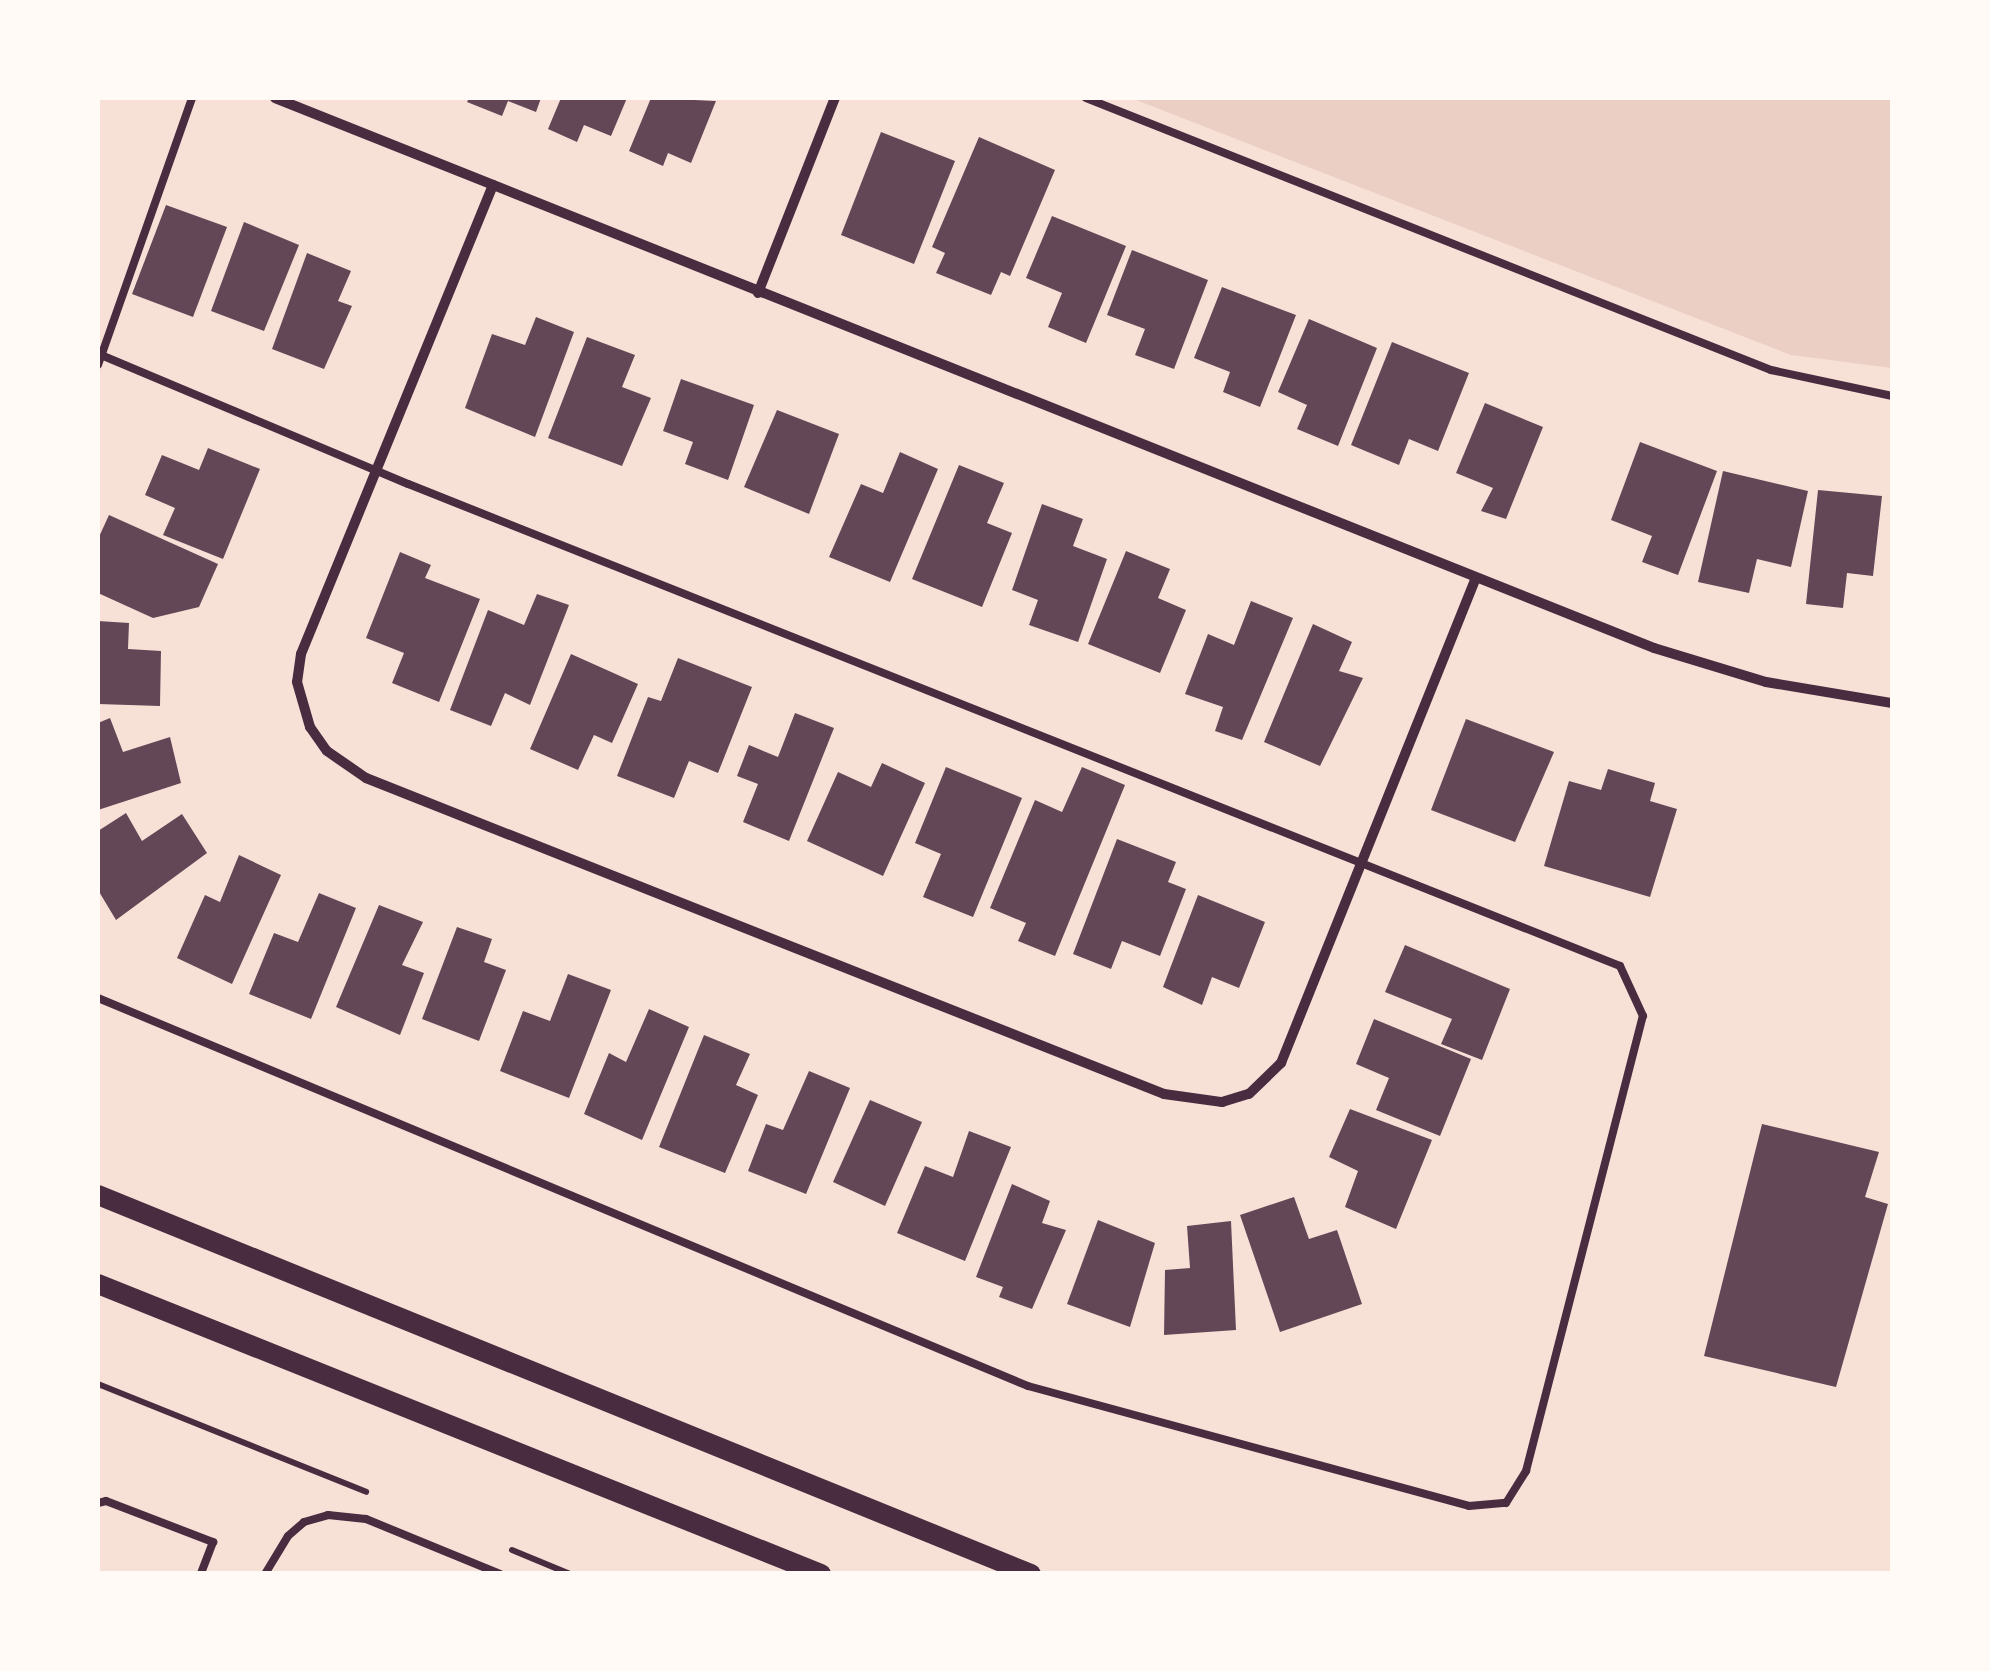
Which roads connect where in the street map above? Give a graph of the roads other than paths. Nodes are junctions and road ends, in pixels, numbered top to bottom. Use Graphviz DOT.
graph roads {
  1 [pos="192,98"];
  2 [pos="275,98"];
  3 [pos="835,98"];
  4 [pos="1086,98"];
  5 [pos="493,184"];
  6 [pos="758,293"];
  7 [pos="99,360"];
  8 [pos="1892,396"];
  9 [pos="376,471"];
  10 [pos="1475,580"];
  11 [pos="1892,703"];
  12 [pos="1362,863"];
  13 [pos="98,998"];
  14 [pos="98,1194"];
  15 [pos="98,1284"];
  16 [pos="98,1503"];
  17 [pos="201,1574"];
  18 [pos="265,1574"];
  19 [pos="500,1574"];
  20 [pos="821,1574"];
  21 [pos="1031,1574"];
  1 -- 7 [label="lane"];
  2 -- 5 [label="street"];
  3 -- 6 [label="street"];
  4 -- 8 [label="lane"];
  5 -- 6 [label="street"];
  5 -- 9 [label="street"];
  6 -- 10 [label="street"];
  7 -- 9 [label="lane"];
  9 -- 12 [label="lane"];
  9 -- 12 [label="street"];
  10 -- 11 [label="street"];
  10 -- 12 [label="street"];
  12 -- 13 [label="lane"];
  14 -- 21 [label="main road"];
  15 -- 20 [label="main road"];
  16 -- 17 [label="lane"];
  18 -- 19 [label="lane"];
}
